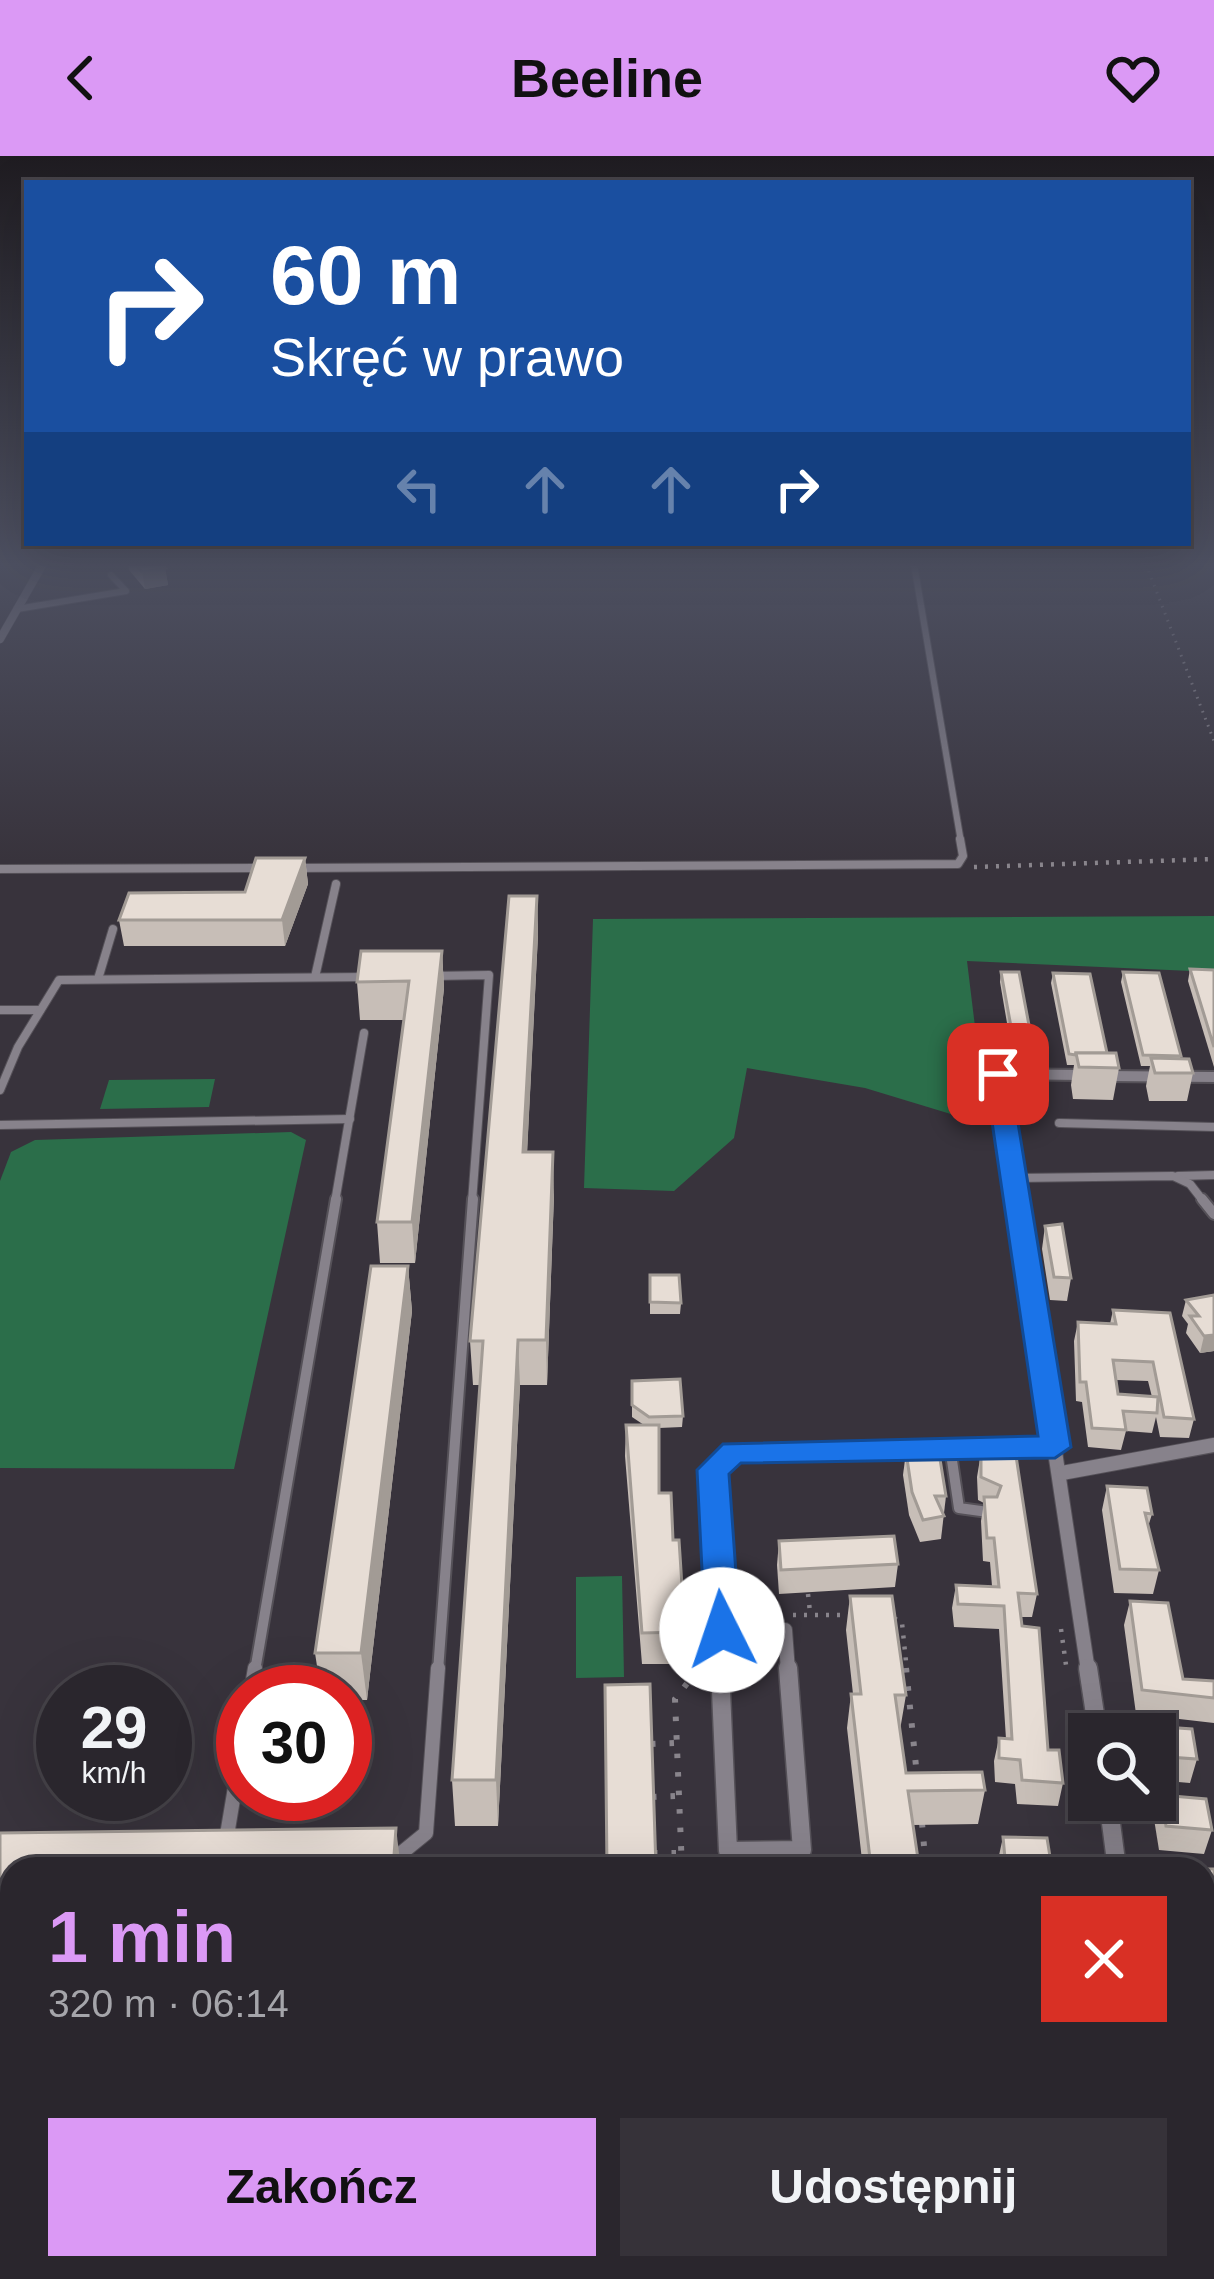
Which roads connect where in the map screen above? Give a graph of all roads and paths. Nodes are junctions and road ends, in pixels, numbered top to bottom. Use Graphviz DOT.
graph roads {
  1 [pos="931,663"];
  2 [pos="1184,663"];
  3 [pos="1214,741"];
  4 [pos="1214,859"];
  5 [pos="0,868"];
  6 [pos="944,868"];
  7 [pos="336,884"];
  8 [pos="113,929"];
  9 [pos="380,976"];
  10 [pos="424,976"];
  11 [pos="315,977"];
  12 [pos="98,979"];
  13 [pos="0,1010"];
  14 [pos="40,1010"];
  15 [pos="364,1033"];
  16 [pos="1214,1077"];
  17 [pos="0,1090"];
  18 [pos="350,1119"];
  19 [pos="1059,1123"];
  20 [pos="0,1125"];
  21 [pos="1214,1126"];
  22 [pos="1214,1175"];
  23 [pos="1172,1176"];
  24 [pos="1014,1178"];
  25 [pos="1214,1214"];
  26 [pos="1214,1445"];
  27 [pos="950,1447"];
  28 [pos="1055,1447"];
  29 [pos="1062,1473"];
  30 [pos="988,1512"];
  31 [pos="808,1594"];
  32 [pos="788,1615"];
  33 [pos="810,1615"];
  34 [pos="870,1615"];
  35 [pos="887,1615"];
  36 [pos="722,1630"];
  37 [pos="891,1654"];
  38 [pos="905,1654"];
  39 [pos="703,1662"];
  40 [pos="256,1665"];
  41 [pos="897,1701"];
  42 [pos="910,1702"];
  43 [pos="1095,1713"];
  44 [pos="677,1743"];
  45 [pos="651,1744"];
  46 [pos="894,1755"];
  47 [pos="915,1755"];
  48 [pos="918,1789"];
  49 [pos="679,1796"];
  50 [pos="652,1797"];
  51 [pos="920,1806"];
  52 [pos="230,1821"];
  53 [pos="1111,1821"];
  54 [pos="653,1853"];
  55 [pos="681,1853"];
  56 [pos="224,1854"];
  57 [pos="377,1855"];
  58 [pos="681,1857"];
  59 [pos="925,1857"];
  60 [pos="1115,1857"];
  1 -- 6 [label="lane"];
  2 -- 3 [label="path"];
  4 -- 6 [label="path"];
  5 -- 6 [label="lane"];
  7 -- 11 [label="lane"];
  8 -- 12 [label="lane"];
  9 -- 11 [label="lane"];
  10 -- 57 [label="lane"];
  11 -- 12 [label="lane"];
  12 -- 14 [label="lane"];
  13 -- 14 [label="lane"];
  14 -- 17 [label="lane"];
  15 -- 18 [label="lane"];
  16 -- 24 [label="street"];
  18 -- 20 [label="lane"];
  18 -- 40 [label="lane"];
  19 -- 21 [label="lane"];
  22 -- 23 [label="lane"];
  23 -- 24 [label="lane"];
  23 -- 25 [label="lane"];
  24 -- 28 [label="street"];
  26 -- 29 [label="street"];
  27 -- 28 [label="street"];
  27 -- 30 [label="lane"];
  27 -- 36 [label="street"];
  28 -- 29 [label="street"];
  29 -- 43 [label="street"];
  31 -- 33 [label="path"];
  32 -- 33 [label="path"];
  33 -- 34 [label="path"];
  35 -- 38 [label="path"];
  36 -- 36 [label="street"];
  37 -- 38 [label="path"];
  38 -- 42 [label="path"];
  39 -- 44 [label="path"];
  41 -- 42 [label="path"];
  42 -- 47 [label="path"];
  44 -- 45 [label="path"];
  44 -- 49 [label="path"];
  46 -- 47 [label="path"];
  47 -- 48 [label="path"];
  49 -- 50 [label="path"];
  49 -- 55 [label="path"];
  51 -- 59 [label="path"];
  52 -- 56 [label="lane"];
  53 -- 60 [label="street"];
  54 -- 55 [label="path"];
  55 -- 58 [label="path"];
}
